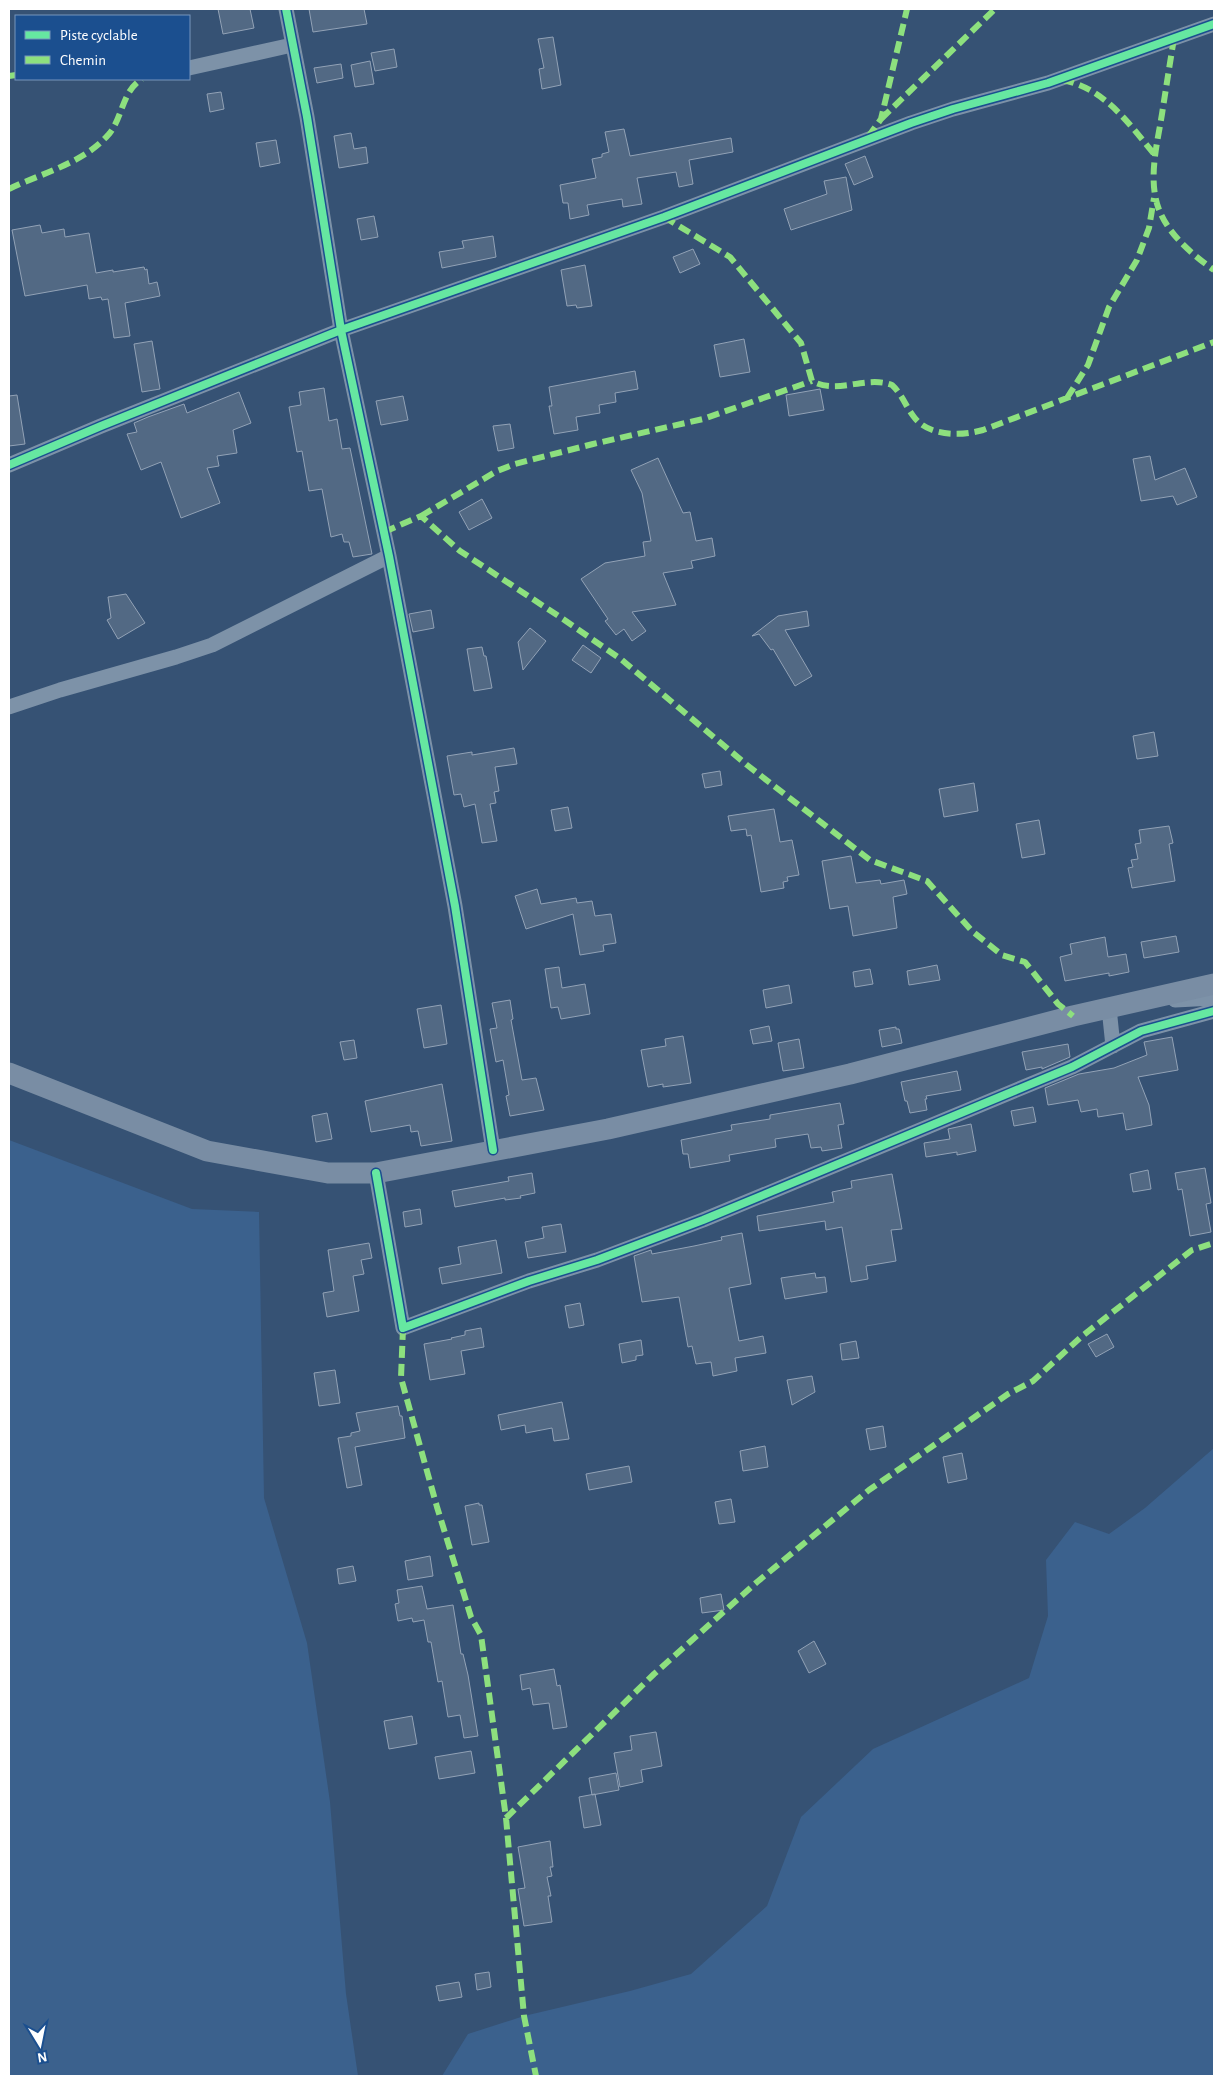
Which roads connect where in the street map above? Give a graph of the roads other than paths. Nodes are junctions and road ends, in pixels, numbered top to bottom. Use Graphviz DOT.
graph roads {
  1 [pos="286,9"];
  2 [pos="1214,24"];
  3 [pos="292,45"];
  4 [pos="190,68"];
  5 [pos="341,330"];
  6 [pos="9,465"];
  7 [pos="389,556"];
  8 [pos="9,707"];
  9 [pos="1214,984"];
  10 [pos="1157,997"];
  11 [pos="1214,998"];
  12 [pos="1109,1008"];
  13 [pos="1214,1012"];
  14 [pos="1113,1046"];
  15 [pos="9,1073"];
  16 [pos="493,1150"];
  17 [pos="376,1173"];
  1 -- 3 [label="street"];
  2 -- 5 [label="street"];
  3 -- 4 [label="street"];
  3 -- 5 [label="street"];
  5 -- 6 [label="street"];
  5 -- 7 [label="street"];
  7 -- 8 [label="street"];
  7 -- 16 [label="street"];
  9 -- 10 [label="main road"];
  10 -- 11 [label="street"];
  10 -- 12 [label="main road"];
  12 -- 14 [label="street"];
  12 -- 16 [label="main road"];
  13 -- 14 [label="street"];
  14 -- 17 [label="street"];
  15 -- 17 [label="main road"];
  16 -- 17 [label="main road"];
}
